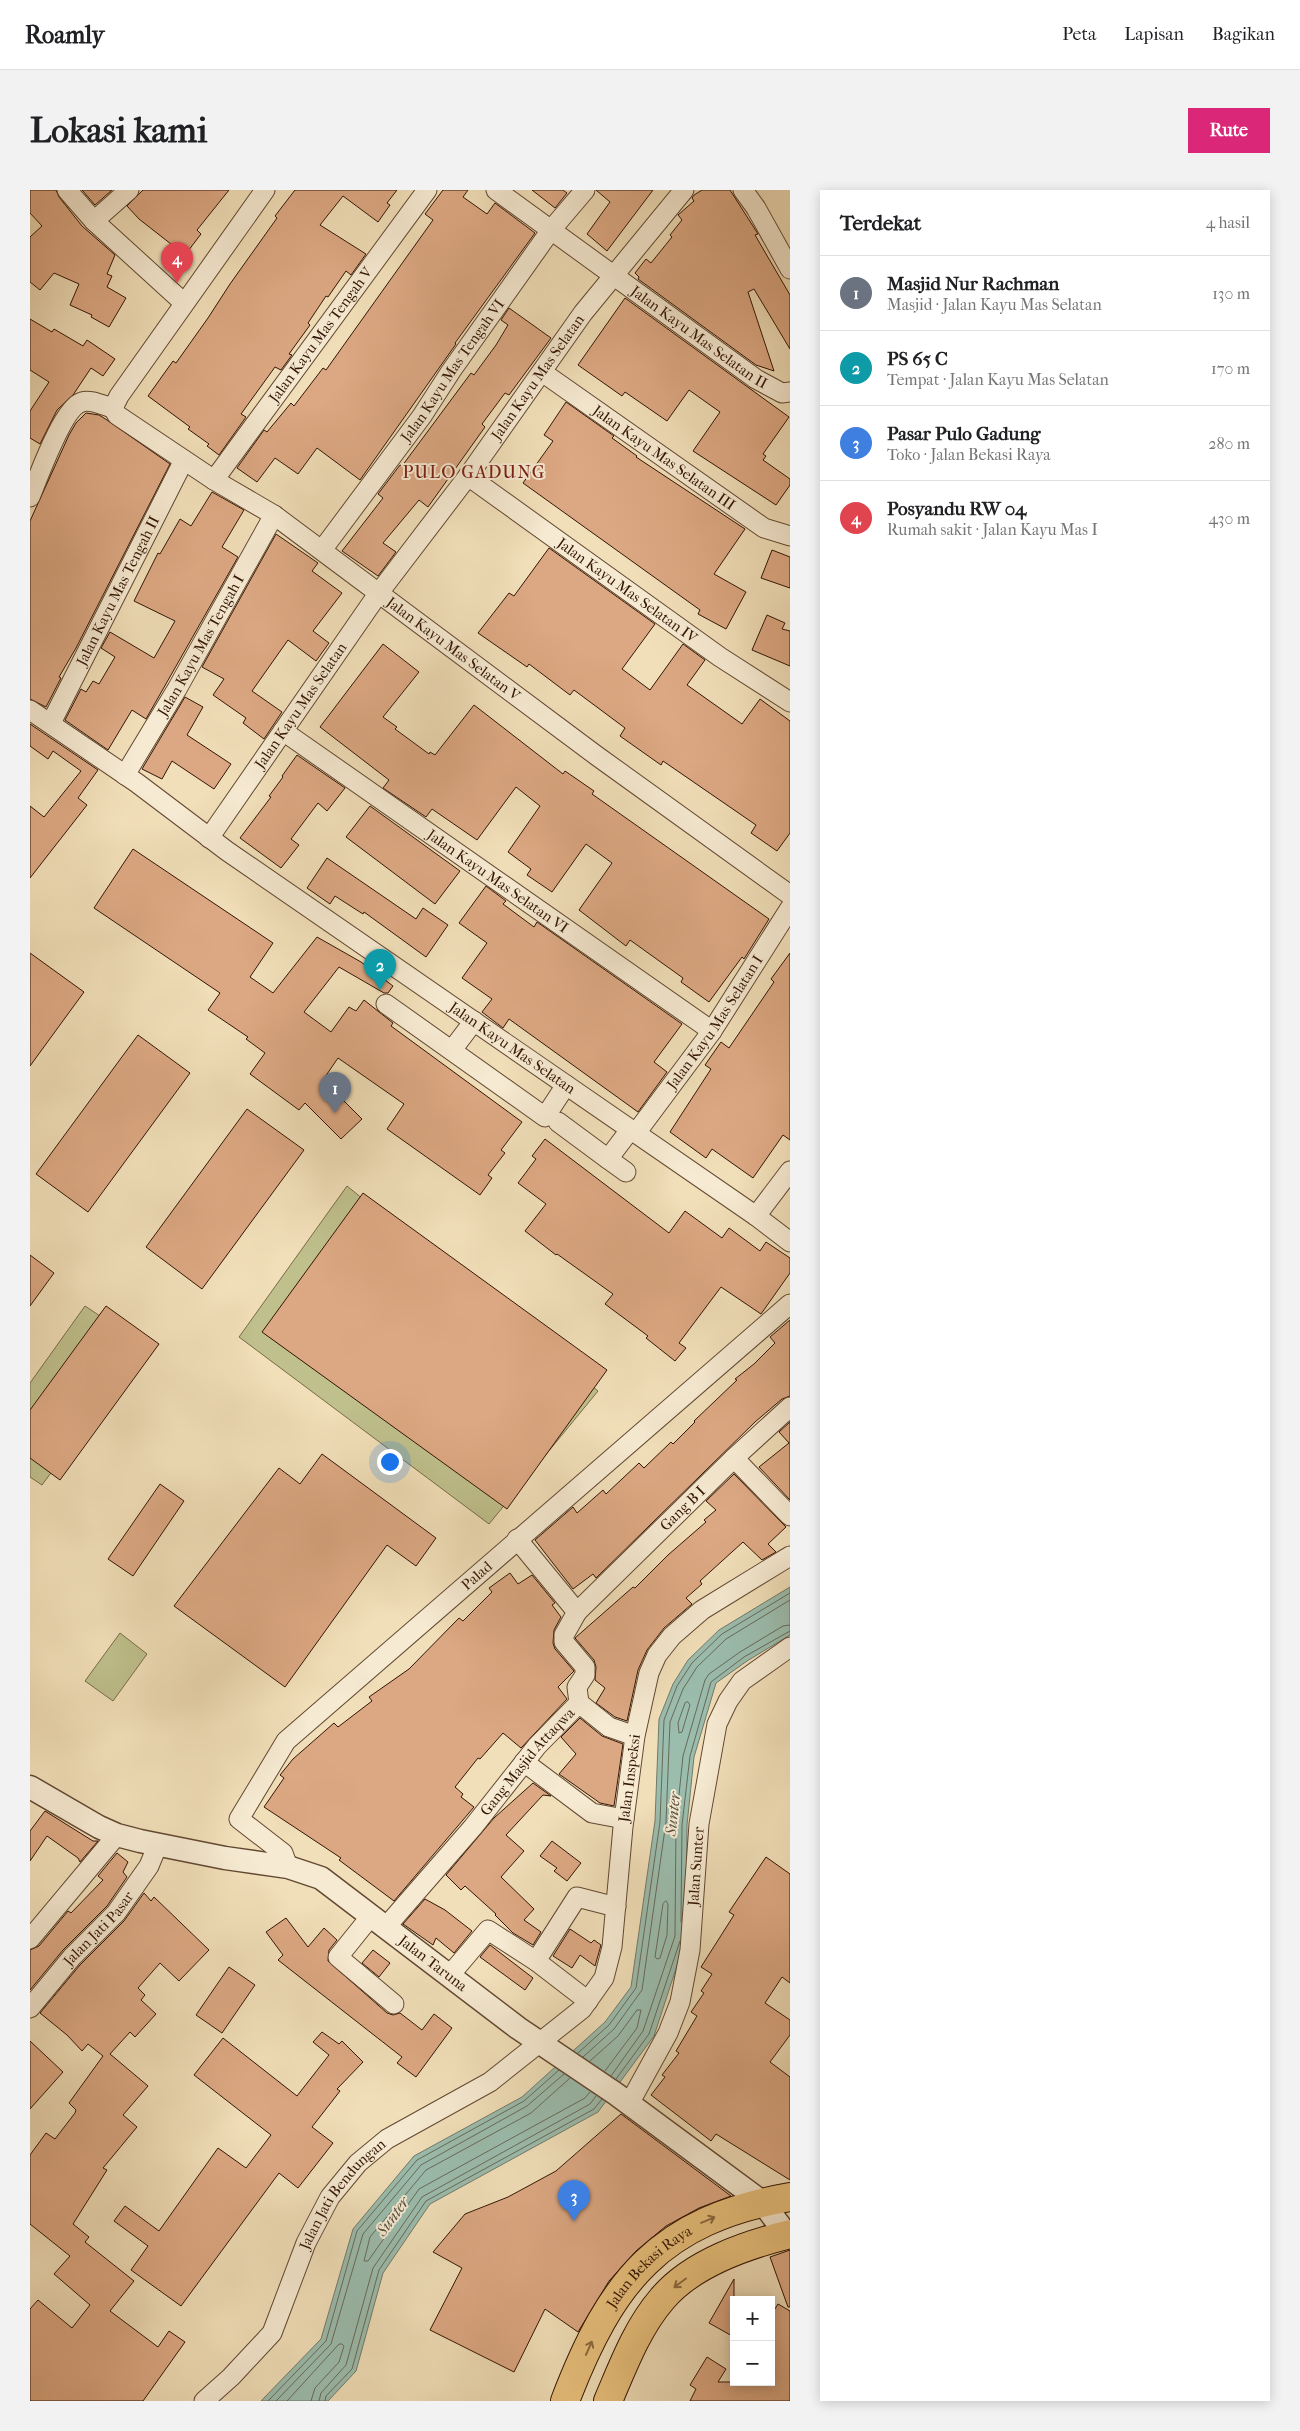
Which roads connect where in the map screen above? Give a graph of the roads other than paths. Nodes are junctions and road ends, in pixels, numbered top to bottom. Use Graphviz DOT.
graph roads {
  1 [pos="67,190"];
  2 [pos="129,190"];
  3 [pos="265,190"];
  4 [pos="427,190"];
  5 [pos="496,190"];
  6 [pos="585,190"];
  7 [pos="684,190"];
  8 [pos="743,190"];
  9 [pos="94,221"];
  10 [pos="551,230"];
  11 [pos="790,269"];
  12 [pos="611,276"];
  13 [pos="184,303"];
  14 [pos="542,372"];
  15 [pos="790,392"];
  16 [pos="113,408"];
  17 [pos="184,460"];
  18 [pos="468,476"];
  19 [pos="214,480"];
  20 [pos="30,497"];
  21 [pos="274,515"];
  22 [pos="790,536"];
  23 [pos="322,550"];
  24 [pos="378,594"];
  25 [pos="790,702"];
  26 [pos="30,710"];
  27 [pos="51,723"];
  28 [pos="283,731"];
  29 [pos="125,775"];
  30 [pos="209,838"];
  31 [pos="790,895"];
  32 [pos="790,908"];
  33 [pos="386,1004"];
  34 [pos="474,1021"];
  35 [pos="712,1032"];
  36 [pos="452,1050"];
  37 [pos="566,1085"];
  38 [pos="558,1122"];
  39 [pos="633,1132"];
  40 [pos="608,1159"];
  41 [pos="790,1171"];
  42 [pos="626,1172"];
  43 [pos="756,1216"];
  44 [pos="790,1242"];
  45 [pos="790,1304"];
  46 [pos="790,1407"];
  47 [pos="734,1458"];
  48 [pos="790,1516"];
  49 [pos="517,1539"];
  50 [pos="790,1556"];
  51 [pos="577,1612"];
  52 [pos="790,1648"];
  53 [pos="579,1703"];
  54 [pos="635,1736"];
  55 [pos="524,1762"];
  56 [pos="30,1786"];
  57 [pos="624,1819"];
  58 [pos="117,1835"];
  59 [pos="158,1844"];
  60 [pos="288,1867"];
  61 [pos="616,1906"];
  62 [pos="378,1922"];
  63 [pos="30,1939"];
  64 [pos="536,1961"];
  65 [pos="449,1976"];
  66 [pos="588,2001"];
  67 [pos="394,2004"];
  68 [pos="30,2008"];
  69 [pos="546,2047"];
  70 [pos="623,2099"];
  71 [pos="790,2197"];
  72 [pos="762,2202"];
  73 [pos="789,2234"];
  74 [pos="204,2401"];
  75 [pos="565,2401"];
  76 [pos="608,2401"];
  1 -- 9 [label="street"];
  2 -- 9 [label="street"];
  3 -- 13 [label="street"];
  4 -- 19 [label="street, Jalan Kayu Mas Tengah V"];
  5 -- 10 [label="street, Jalan Kayu Mas Selatan II"];
  6 -- 10 [label="street, Jalan Kayu Mas Tengah VI"];
  7 -- 12 [label="street, Jalan Kayu Mas Selatan"];
  8 -- 11 [label="street"];
  9 -- 13 [label="street"];
  10 -- 12 [label="street, Jalan Kayu Mas Selatan II"];
  10 -- 23 [label="street, Jalan Kayu Mas Tengah VI"];
  12 -- 14 [label="street, Jalan Kayu Mas Selatan"];
  12 -- 15 [label="street, Jalan Kayu Mas Selatan II"];
  13 -- 16 [label="street"];
  14 -- 18 [label="street, Jalan Kayu Mas Selatan"];
  14 -- 22 [label="street, Jalan Kayu Mas Selatan III"];
  16 -- 17 [label="street, Jalan Kayu Mas Selatan V"];
  16 -- 20 [label="street"];
  17 -- 19 [label="street, Jalan Kayu Mas Selatan V"];
  17 -- 27 [label="street, Jalan Kayu Mas Tengah II"];
  18 -- 24 [label="street, Jalan Kayu Mas Selatan"];
  18 -- 25 [label="street, Jalan Kayu Mas Selatan IV"];
  19 -- 21 [label="street, Jalan Kayu Mas Selatan V"];
  21 -- 23 [label="street, Jalan Kayu Mas Selatan V"];
  21 -- 29 [label="street, Jalan Kayu Mas Tengah I"];
  23 -- 24 [label="street, Jalan Kayu Mas Selatan V"];
  24 -- 28 [label="street, Jalan Kayu Mas Selatan"];
  24 -- 31 [label="street, Jalan Kayu Mas Selatan V"];
  26 -- 27 [label="street, Jalan Kayu Mas Selatan"];
  27 -- 29 [label="street, Jalan Kayu Mas Selatan"];
  28 -- 30 [label="street, Jalan Kayu Mas Selatan"];
  28 -- 35 [label="street, Jalan Kayu Mas Selatan VI"];
  29 -- 30 [label="street, Jalan Kayu Mas Selatan"];
  30 -- 34 [label="street, Jalan Kayu Mas Selatan"];
  32 -- 35 [label="street, Jalan Kayu Mas Selatan I"];
  33 -- 36 [label="street"];
  34 -- 36 [label="street"];
  34 -- 37 [label="street, Jalan Kayu Mas Selatan"];
  35 -- 39 [label="street, Jalan Kayu Mas Selatan I"];
  36 -- 37 [label="street"];
  37 -- 39 [label="street, Jalan Kayu Mas Selatan"];
  38 -- 40 [label="street"];
  39 -- 40 [label="street, Jalan Kayu Mas Selatan I"];
  39 -- 43 [label="street, Jalan Kayu Mas Selatan"];
  40 -- 42 [label="street"];
  41 -- 43 [label="street"];
  43 -- 44 [label="street, Jalan Kayu Mas Selatan"];
  45 -- 49 [label="street, Palad"];
  46 -- 47 [label="street, Gang B I"];
  47 -- 48 [label="street"];
  47 -- 51 [label="street, Gang B I"];
  49 -- 51 [label="street"];
  49 -- 60 [label="street, Palad"];
  50 -- 54 [label="street, Jalan Inspeksi"];
  51 -- 53 [label="street, Gang Masjid Attaqwa"];
  52 -- 70 [label="street, Jalan Sunter"];
  53 -- 54 [label="street"];
  53 -- 55 [label="street, Gang Masjid Attaqwa"];
  54 -- 57 [label="street, Jalan Inspeksi"];
  55 -- 57 [label="street"];
  55 -- 62 [label="street, Gang Masjid Attaqwa"];
  56 -- 58 [label="street, Jalan Taruna"];
  57 -- 61 [label="street, Jalan Inspeksi"];
  58 -- 59 [label="street, Jalan Taruna"];
  58 -- 63 [label="street"];
  59 -- 60 [label="street, Jalan Taruna"];
  59 -- 68 [label="street, Jalan Jati Pasar"];
  60 -- 62 [label="street, Jalan Taruna"];
  61 -- 64 [label="street"];
  61 -- 66 [label="street, Jalan Inspeksi"];
  62 -- 65 [label="street, Jalan Taruna"];
  62 -- 67 [label="street, Gang Masjid Attaqwa"];
  64 -- 65 [label="street"];
  64 -- 66 [label="street"];
  65 -- 69 [label="street, Jalan Taruna"];
  66 -- 69 [label="street, Jalan Inspeksi"];
  69 -- 70 [label="street, Jalan Taruna"];
  69 -- 74 [label="street, Jalan Jati Bendungan"];
  70 -- 72 [label="street, Jalan Taruna"];
  71 -- 72 [label="main road, Jalan Bekasi Raya"];
  72 -- 73 [label="street, Jalan Taruna"];
  75 -- 72 [label="main road, Jalan Bekasi Raya, one-way"];
  73 -- 76 [label="main road, Jalan Bekasi Raya, one-way"];
}
